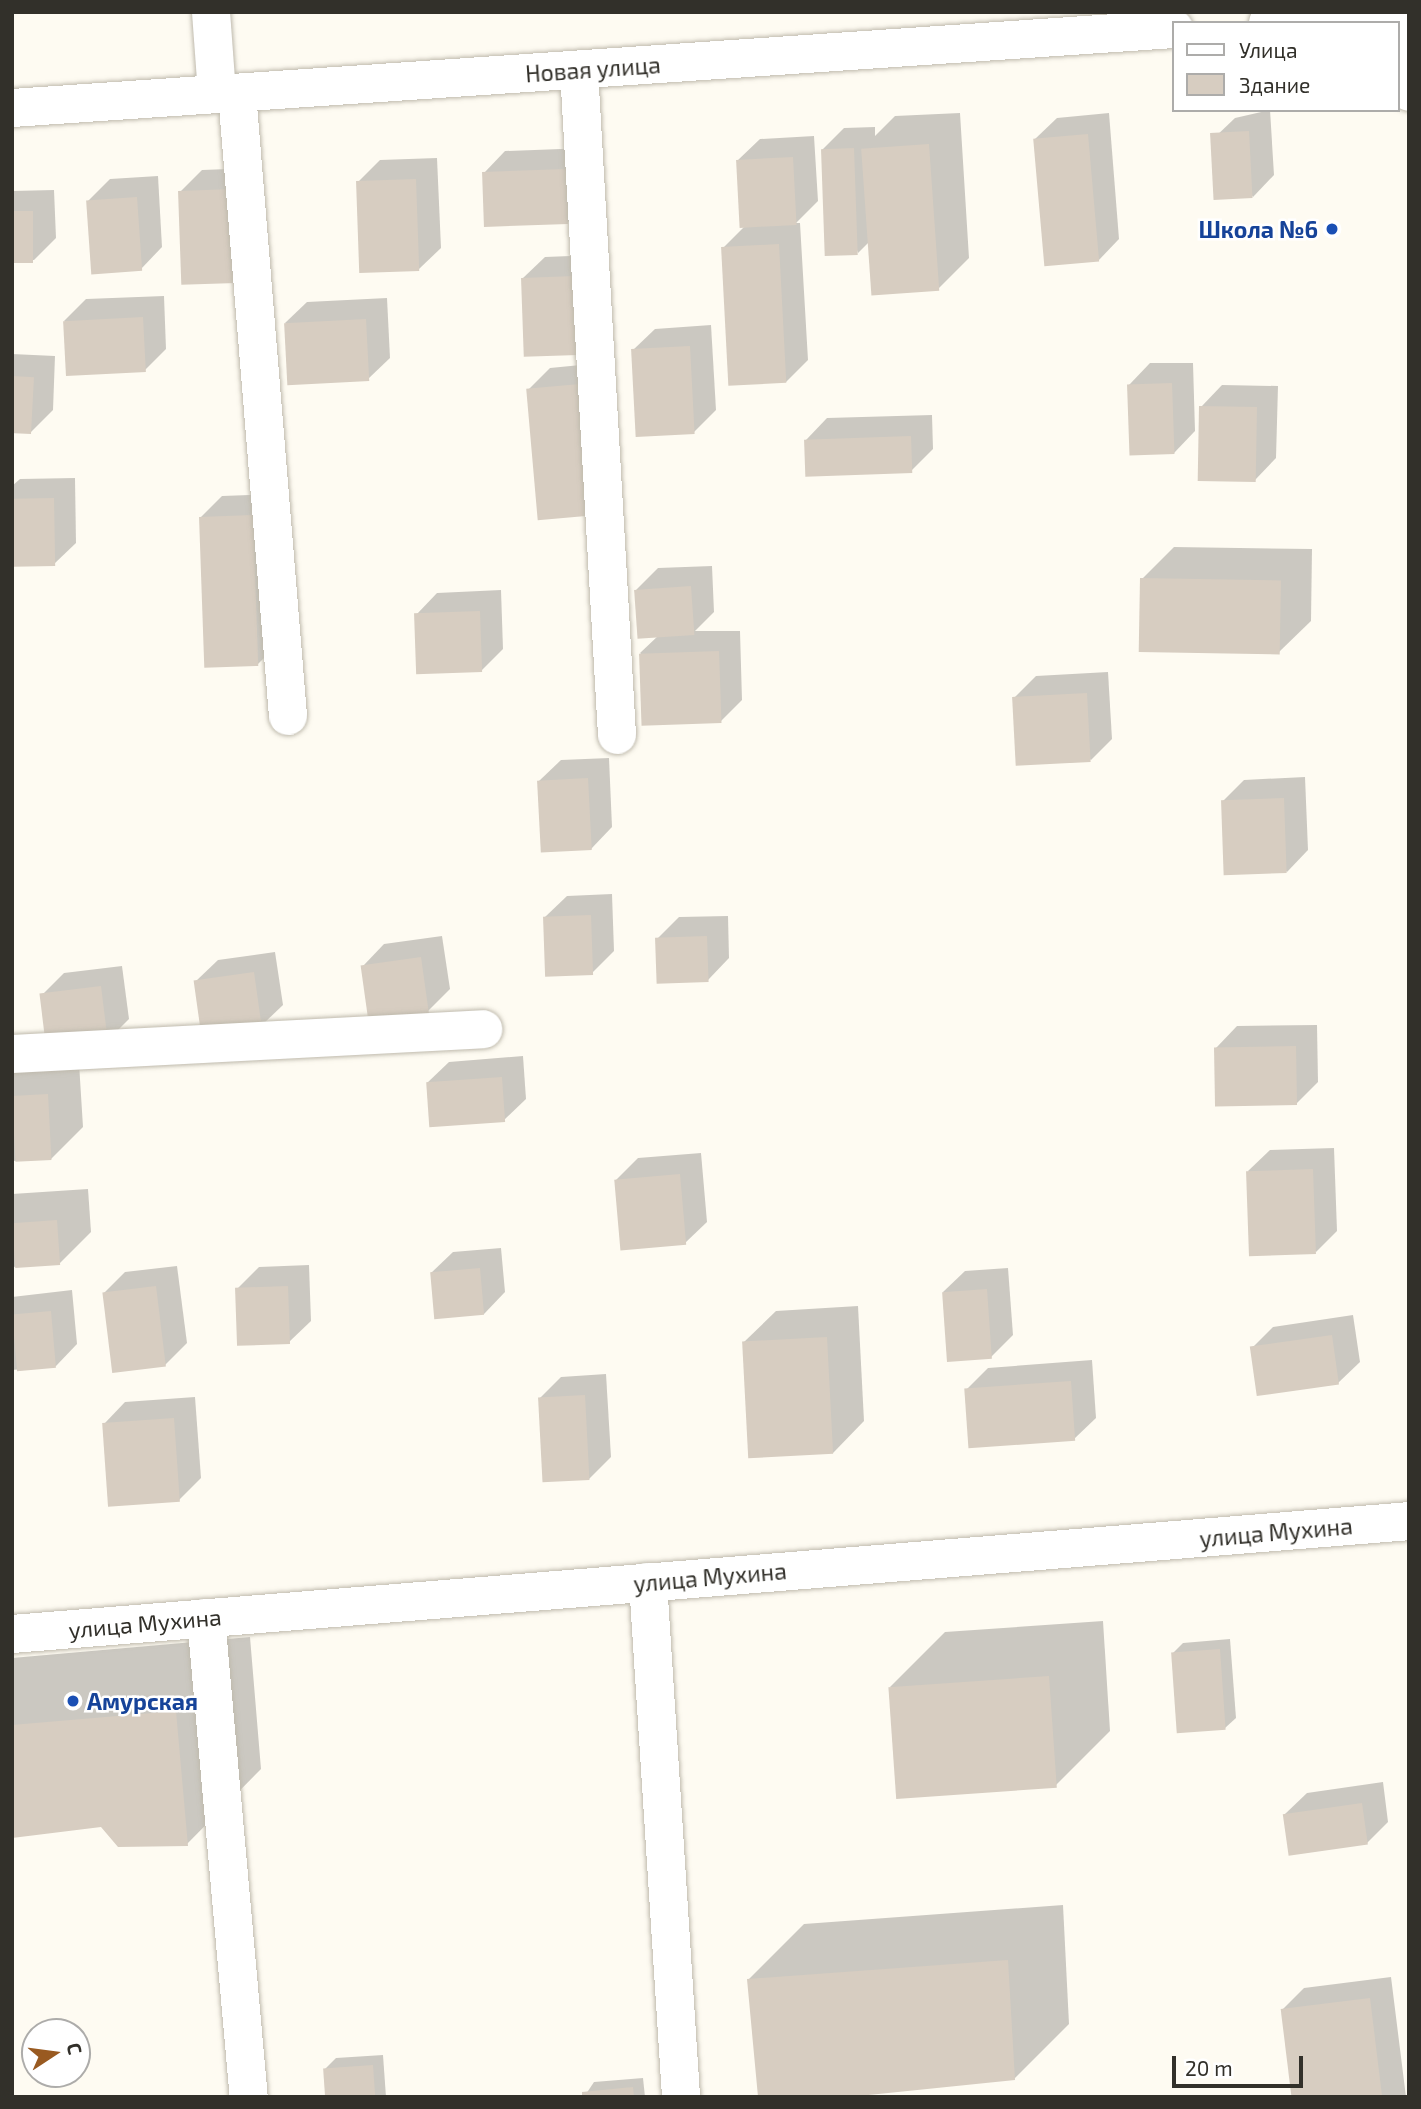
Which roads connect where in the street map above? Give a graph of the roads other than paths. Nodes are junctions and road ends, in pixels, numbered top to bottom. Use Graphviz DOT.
graph roads {
  1 [pos="211,12"];
  2 [pos="1405,13"];
  3 [pos="1295,21"];
  4 [pos="1172,29"];
  5 [pos="579,70"];
  6 [pos="1409,92"];
  7 [pos="227,94"];
  8 [pos="12,108"];
  9 [pos="288,716"];
  10 [pos="617,736"];
  11 [pos="483,1029"];
  12 [pos="12,1054"];
  13 [pos="1409,1521"];
  14 [pos="648,1582"];
  15 [pos="206,1618"];
  16 [pos="12,1634"];
  17 [pos="249,2097"];
  18 [pos="681,2097"];
  1 -- 7 [label="main road"];
  2 -- 3 [label="main road"];
  2 -- 6 [label="main road"];
  4 -- 5 [label="main road, Новая улица"];
  5 -- 7 [label="main road, Новая улица"];
  5 -- 10 [label="main road"];
  7 -- 8 [label="main road, Новая улица"];
  7 -- 9 [label="main road"];
  11 -- 12 [label="main road"];
  13 -- 14 [label="main road, улица Мухина"];
  14 -- 15 [label="main road, улица Мухина"];
  14 -- 18 [label="main road"];
  15 -- 16 [label="main road, улица Мухина"];
  15 -- 17 [label="main road"];
}
